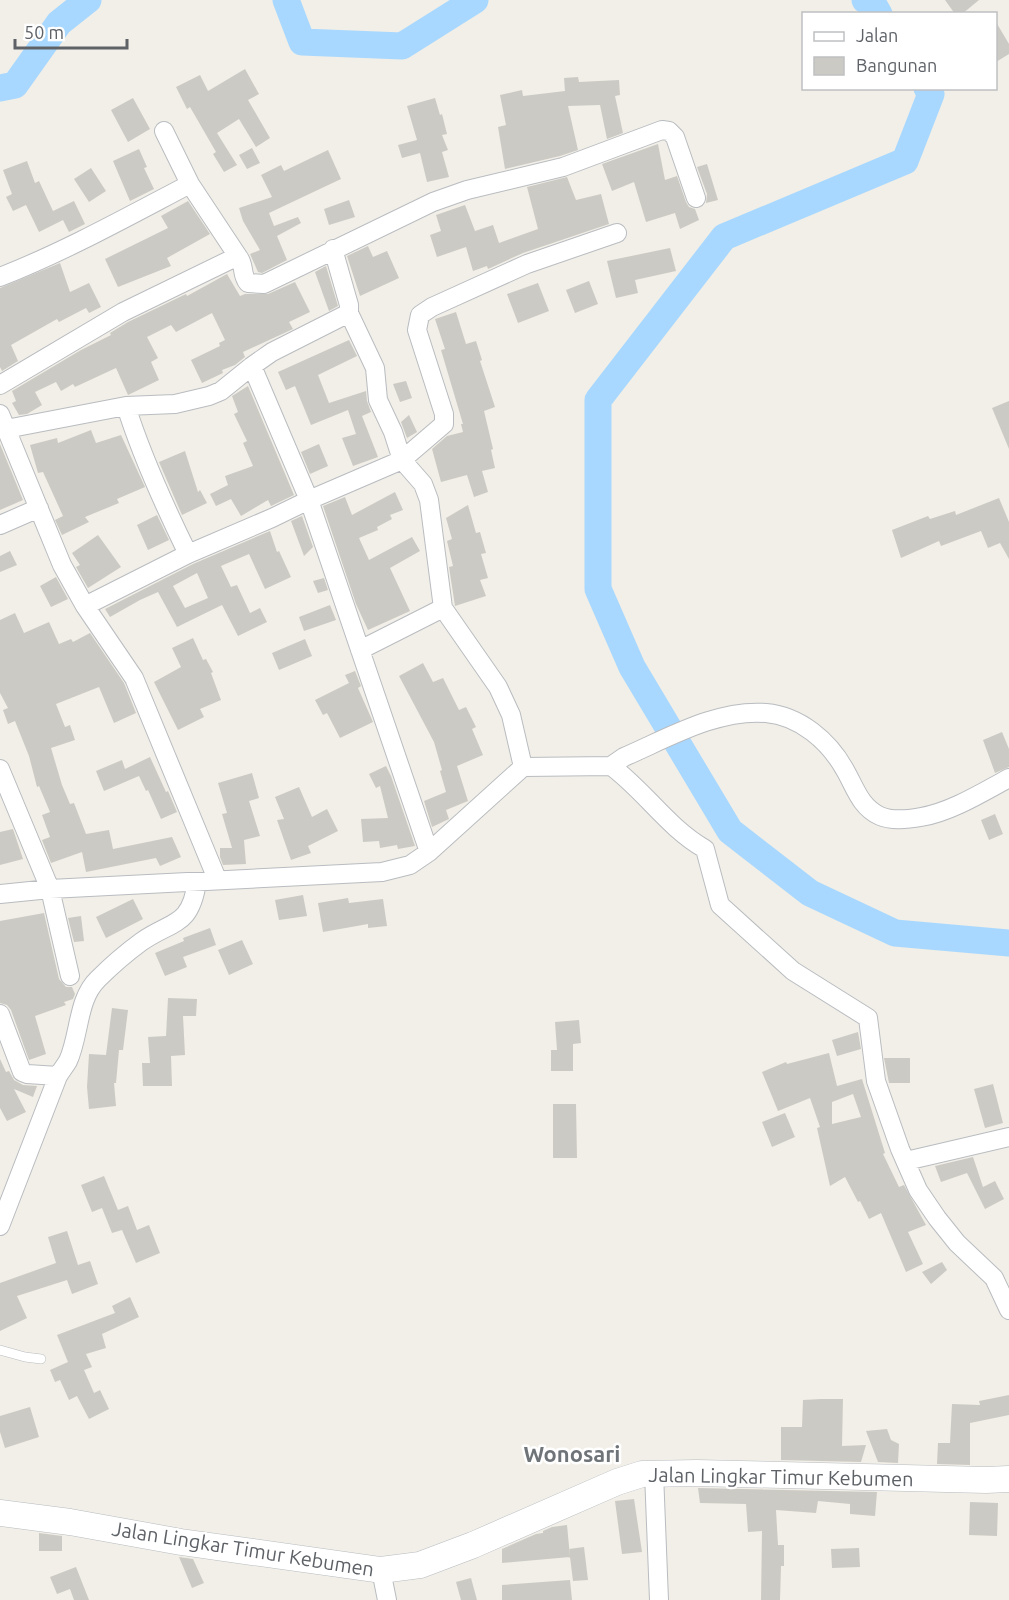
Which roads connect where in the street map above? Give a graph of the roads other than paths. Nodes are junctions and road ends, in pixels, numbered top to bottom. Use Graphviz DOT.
graph roads {
  1 [pos="164,131"];
  2 [pos="190,184"];
  3 [pos="696,198"];
  4 [pos="617,233"];
  5 [pos="333,249"];
  6 [pos="239,258"];
  7 [pos="0,277"];
  8 [pos="349,314"];
  9 [pos="252,366"];
  10 [pos="0,384"];
  11 [pos="126,406"];
  12 [pos="3,421"];
  13 [pos="402,460"];
  14 [pos="309,500"];
  15 [pos="39,508"];
  16 [pos="0,525"];
  17 [pos="188,554"];
  18 [pos="85,606"];
  19 [pos="443,608"];
  20 [pos="360,650"];
  21 [pos="617,761"];
  22 [pos="523,766"];
  23 [pos="0,769"];
  24 [pos="1009,778"];
  25 [pos="429,852"];
  26 [pos="217,879"];
  27 [pos="197,882"];
  28 [pos="0,894"];
  29 [pos="53,901"];
  30 [pos="70,975"];
  31 [pos="0,1014"];
  32 [pos="58,1076"];
  33 [pos="1009,1137"];
  34 [pos="906,1161"];
  35 [pos="0,1226"];
  36 [pos="1002,1274"];
  37 [pos="1009,1310"];
  38 [pos="0,1350"];
  39 [pos="41,1359"];
  40 [pos="654,1473"];
  41 [pos="1009,1479"];
  42 [pos="0,1513"];
  43 [pos="381,1570"];
  44 [pos="387,1600"];
  45 [pos="659,1600"];
  1 -- 2 [label="street"];
  2 -- 6 [label="street"];
  2 -- 7 [label="street"];
  3 -- 5 [label="street"];
  4 -- 13 [label="street"];
  5 -- 6 [label="street"];
  5 -- 8 [label="street"];
  6 -- 10 [label="street"];
  8 -- 9 [label="street"];
  8 -- 13 [label="street"];
  9 -- 11 [label="street"];
  9 -- 14 [label="street"];
  11 -- 12 [label="street"];
  11 -- 17 [label="street"];
  12 -- 15 [label="street"];
  13 -- 14 [label="street"];
  13 -- 19 [label="street"];
  14 -- 17 [label="street"];
  14 -- 20 [label="street"];
  15 -- 16 [label="street"];
  15 -- 18 [label="street"];
  17 -- 18 [label="street"];
  18 -- 26 [label="street"];
  19 -- 20 [label="street"];
  19 -- 22 [label="street"];
  20 -- 25 [label="street"];
  21 -- 22 [label="street"];
  21 -- 24 [label="street"];
  21 -- 34 [label="street"];
  22 -- 25 [label="street"];
  23 -- 29 [label="street"];
  25 -- 26 [label="street"];
  26 -- 27 [label="street"];
  27 -- 29 [label="street"];
  27 -- 32 [label="street"];
  28 -- 29 [label="street"];
  29 -- 30 [label="street"];
  31 -- 32 [label="street"];
  32 -- 35 [label="street"];
  33 -- 34 [label="street"];
  34 -- 36 [label="street"];
  36 -- 37 [label="street"];
  38 -- 39 [label="lane"];
  40 -- 41 [label="main road, Jalan Lingkar Timur Kebumen"];
  40 -- 43 [label="main road, Jalan Lingkar Timur Kebumen"];
  40 -- 45 [label="street"];
  42 -- 43 [label="main road, Jalan Lingkar Timur Kebumen"];
  43 -- 44 [label="street"];
}
